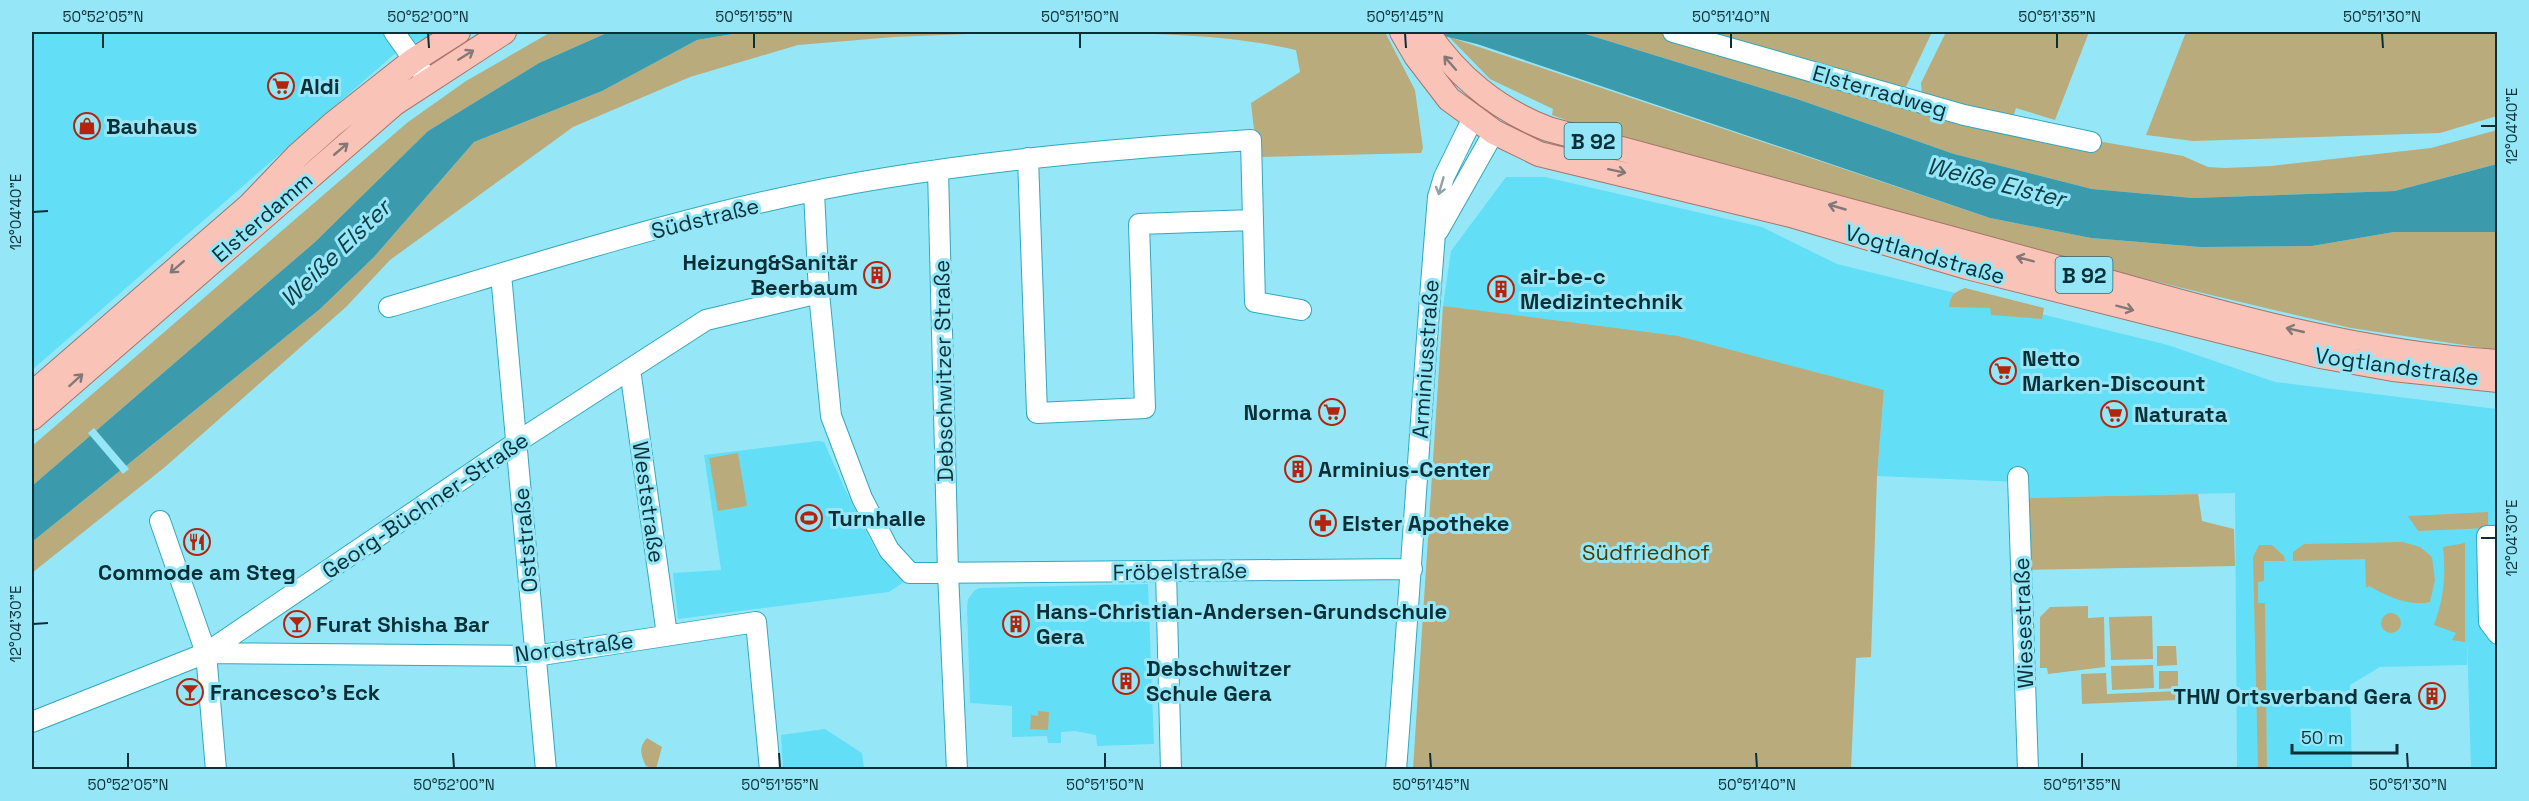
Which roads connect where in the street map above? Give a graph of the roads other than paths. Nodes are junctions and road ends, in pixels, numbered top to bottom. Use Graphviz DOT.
graph roads {
  1 [pos="394,32"];
  2 [pos="458,32"];
  3 [pos="504,32"];
  4 [pos="1402,32"];
  5 [pos="1427,32"];
  6 [pos="1672,32"];
  7 [pos="414,60"];
  8 [pos="428,80"];
  9 [pos="1486,96"];
  10 [pos="1473,118"];
  11 [pos="1494,132"];
  12 [pos="2091,142"];
  13 [pos="1028,158"];
  14 [pos="938,170"];
  15 [pos="814,192"];
  16 [pos="1253,220"];
  17 [pos="1435,236"];
  18 [pos="501,274"];
  19 [pos="819,293"];
  20 [pos="389,307"];
  21 [pos="1301,310"];
  22 [pos="2498,362"];
  23 [pos="630,369"];
  24 [pos="2498,381"];
  25 [pos="32,394"];
  26 [pos="32,418"];
  27 [pos="517,442"];
  28 [pos="2018,477"];
  29 [pos="160,521"];
  30 [pos="2498,536"];
  31 [pos="1412,569"];
  32 [pos="1166,571"];
  33 [pos="948,573"];
  34 [pos="2498,634"];
  35 [pos="667,635"];
  36 [pos="206,653"];
  37 [pos="535,656"];
  38 [pos="32,722"];
  39 [pos="216,770"];
  40 [pos="546,770"];
  41 [pos="770,770"];
  42 [pos="957,770"];
  43 [pos="1171,770"];
  44 [pos="1396,770"];
  45 [pos="2028,770"];
  1 -- 7 [label="street"];
  2 -- 7 [label="main road, Elsterdamm"];
  8 -- 3 [label="main road, Elsterdamm, one-way"];
  4 -- 10 [label="main road, Vogtlandstraße / B 92"];
  9 -- 5 [label="main road, Vogtlandstraße / B 92, one-way"];
  6 -- 12 [label="street, Elsterradweg"];
  7 -- 8 [label="street"];
  7 -- 25 [label="main road, Elsterdamm, one-way"];
  26 -- 8 [label="main road, Elsterdamm, one-way"];
  9 -- 10 [label="main road"];
  9 -- 11 [label="main road"];
  22 -- 9 [label="main road, Vogtlandstraße / B 92, one-way"];
  10 -- 11 [label="main road, Vogtlandstraße / B 92"];
  10 -- 17 [label="street, Arminiusstraße, one-way"];
  11 -- 17 [label="street, Arminiusstraße"];
  11 -- 24 [label="main road, Vogtlandstraße / B 92, one-way"];
  13 -- 14 [label="street, Südstraße"];
  13 -- 16 [label="street, Südstraße"];
  13 -- 16 [label="street"];
  14 -- 15 [label="street, Südstraße"];
  14 -- 33 [label="street, Debschwitzer Straße"];
  15 -- 18 [label="street, Südstraße"];
  15 -- 19 [label="street"];
  16 -- 21 [label="street, Südstraße"];
  17 -- 31 [label="street, Arminiusstraße"];
  18 -- 20 [label="street, Südstraße"];
  18 -- 27 [label="street, Oststraße"];
  19 -- 23 [label="street, Georg-Büchner-Straße"];
  19 -- 33 [label="street"];
  23 -- 27 [label="street, Georg-Büchner-Straße"];
  23 -- 35 [label="street, Weststraße"];
  27 -- 36 [label="street, Georg-Büchner-Straße"];
  27 -- 37 [label="street, Oststraße"];
  28 -- 45 [label="street, Wiesestraße"];
  29 -- 36 [label="street"];
  30 -- 34 [label="street"];
  31 -- 32 [label="street, Fröbelstraße"];
  31 -- 44 [label="street, Arminiusstraße"];
  32 -- 33 [label="street, Fröbelstraße"];
  32 -- 43 [label="street"];
  33 -- 42 [label="street, Debschwitzer Straße"];
  35 -- 37 [label="street, Nordstraße"];
  35 -- 41 [label="street, Nordstraße"];
  36 -- 37 [label="street, Nordstraße"];
  36 -- 38 [label="street, Georg-Büchner-Straße"];
  36 -- 39 [label="street"];
  37 -- 40 [label="street, Oststraße"];
}
